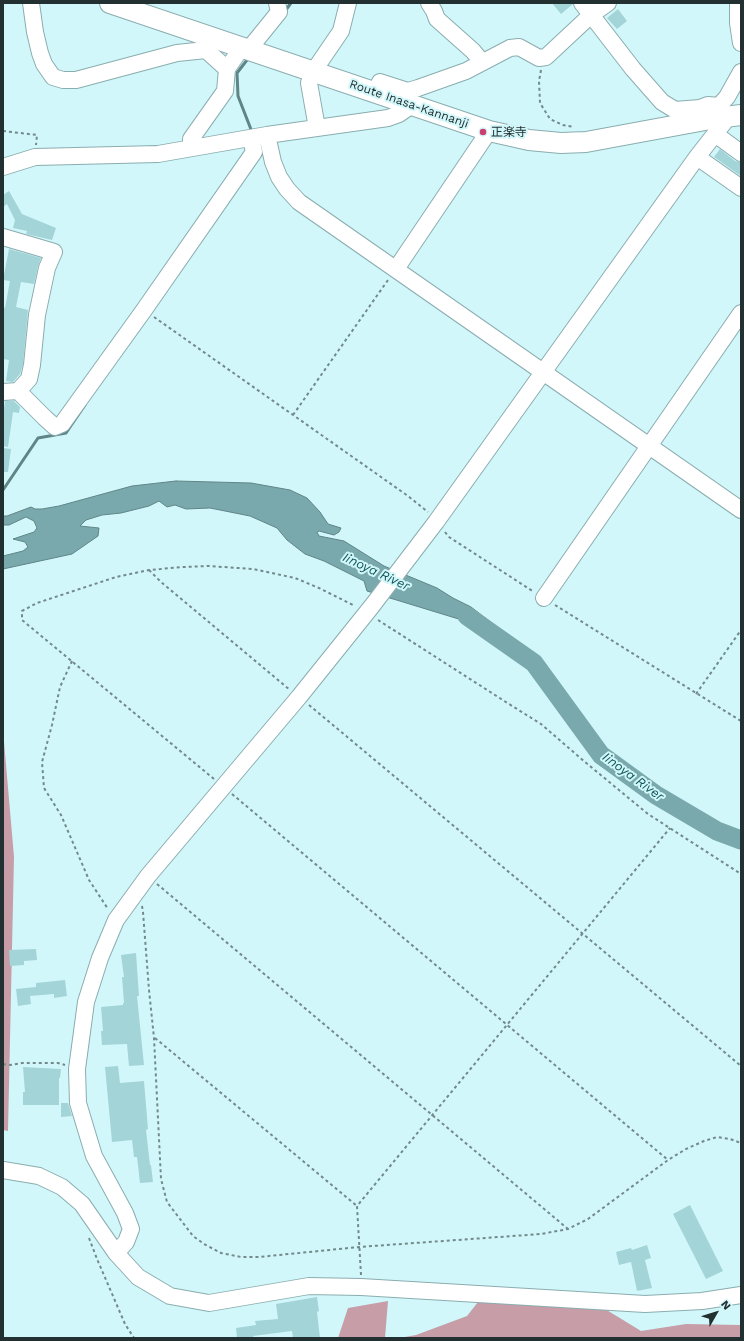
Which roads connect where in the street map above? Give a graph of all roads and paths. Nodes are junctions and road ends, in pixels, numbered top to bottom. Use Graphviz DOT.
graph roads {
  1 [pos="31,3"];
  2 [pos="110,3"];
  3 [pos="348,3"];
  4 [pos="429,3"];
  5 [pos="608,3"];
  6 [pos="738,3"];
  7 [pos="280,6"];
  8 [pos="587,9"];
  9 [pos="741,44"];
  10 [pos="246,48"];
  11 [pos="544,57"];
  12 [pos="482,62"];
  13 [pos="227,69"];
  14 [pos="313,72"];
  15 [pos="741,72"];
  16 [pos="375,93"];
  17 [pos="412,105"];
  18 [pos="724,118"];
  19 [pos="577,127"];
  20 [pos="317,128"];
  21 [pos="3,131"];
  22 [pos="489,131"];
  23 [pos="267,135"];
  24 [pos="251,138"];
  25 [pos="191,148"];
  26 [pos="741,153"];
  27 [pos="35,157"];
  28 [pos="697,157"];
  29 [pos="3,167"];
  30 [pos="741,188"];
  31 [pos="3,237"];
  32 [pos="396,269"];
  33 [pos="144,310"];
  34 [pos="741,312"];
  35 [pos="544,372"];
  36 [pos="11,392"];
  37 [pos="293,415"];
  38 [pos="649,446"];
  39 [pos="741,510"];
  40 [pos="432,528"];
  41 [pos="149,570"];
  42 [pos="544,598"];
  43 [pos="369,610"];
  44 [pos="741,630"];
  45 [pos="72,661"];
  46 [pos="696,694"];
  47 [pos="299,697"];
  48 [pos="741,721"];
  49 [pos="224,787"];
  50 [pos="670,828"];
  51 [pos="741,874"];
  52 [pos="148,876"];
  53 [pos="137,890"];
  54 [pos="116,920"];
  55 [pos="583,934"];
  56 [pos="508,1024"];
  57 [pos="154,1038"];
  58 [pos="3,1064"];
  59 [pos="741,1066"];
  60 [pos="77,1068"];
  61 [pos="432,1115"];
  62 [pos="741,1143"];
  63 [pos="668,1160"];
  64 [pos="3,1170"];
  65 [pos="357,1206"];
  66 [pos="568,1229"];
  67 [pos="87,1232"];
  68 [pos="359,1247"];
  69 [pos="116,1253"];
  70 [pos="361,1287"];
  71 [pos="741,1295"];
  72 [pos="134,1338"];
  1 -- 13 [label="street"];
  2 -- 10 [label="main road, Route Inasa-Kannanji"];
  3 -- 14 [label="street"];
  4 -- 12 [label="street"];
  5 -- 8 [label="street"];
  6 -- 9 [label="street"];
  7 -- 10 [label="street"];
  8 -- 11 [label="street"];
  8 -- 18 [label="street"];
  10 -- 13 [label="street"];
  10 -- 14 [label="main road, Route Inasa-Kannanji"];
  11 -- 12 [label="street"];
  11 -- 19 [label="path"];
  12 -- 16 [label="street"];
  13 -- 25 [label="street"];
  14 -- 16 [label="main road, Route Inasa-Kannanji"];
  14 -- 20 [label="street"];
  15 -- 18 [label="street"];
  16 -- 17 [label="main road, Route Inasa-Kannanji"];
  17 -- 20 [label="street"];
  17 -- 22 [label="main road, Route Inasa-Kannanji"];
  18 -- 22 [label="main road, Route Inasa-Kannanji"];
  18 -- 26 [label="street"];
  18 -- 28 [label="street"];
  20 -- 23 [label="street"];
  21 -- 27 [label="path"];
  22 -- 32 [label="street"];
  23 -- 24 [label="street"];
  23 -- 32 [label="street"];
  24 -- 25 [label="street"];
  24 -- 33 [label="street"];
  25 -- 27 [label="street"];
  27 -- 29 [label="street"];
  28 -- 30 [label="street"];
  28 -- 35 [label="street"];
  31 -- 36 [label="street"];
  32 -- 35 [label="street"];
  32 -- 37 [label="path"];
  33 -- 36 [label="street"];
  33 -- 37 [label="path"];
  34 -- 38 [label="street"];
  35 -- 38 [label="street"];
  35 -- 40 [label="street"];
  37 -- 40 [label="path"];
  38 -- 39 [label="street"];
  38 -- 42 [label="street"];
  40 -- 42 [label="path"];
  40 -- 43 [label="street"];
  41 -- 43 [label="path"];
  41 -- 45 [label="path"];
  41 -- 47 [label="path"];
  42 -- 46 [label="path"];
  43 -- 47 [label="street"];
  43 -- 50 [label="path"];
  44 -- 46 [label="path"];
  45 -- 49 [label="path"];
  45 -- 54 [label="path"];
  46 -- 48 [label="path"];
  47 -- 49 [label="street"];
  47 -- 55 [label="path"];
  49 -- 52 [label="street"];
  49 -- 56 [label="path"];
  50 -- 51 [label="path"];
  50 -- 55 [label="path"];
  52 -- 53 [label="street"];
  52 -- 61 [label="path"];
  53 -- 54 [label="street"];
  53 -- 57 [label="path"];
  54 -- 60 [label="street"];
  55 -- 56 [label="path"];
  55 -- 59 [label="path"];
  56 -- 61 [label="path"];
  56 -- 63 [label="path"];
  57 -- 65 [label="path"];
  57 -- 68 [label="path"];
  58 -- 60 [label="path"];
  60 -- 69 [label="street"];
  61 -- 65 [label="path"];
  61 -- 66 [label="path"];
  62 -- 63 [label="path"];
  63 -- 66 [label="path"];
  64 -- 69 [label="street"];
  65 -- 68 [label="path"];
  66 -- 68 [label="path"];
  67 -- 72 [label="path"];
  68 -- 70 [label="path"];
  69 -- 70 [label="street"];
  70 -- 71 [label="street"];
}
